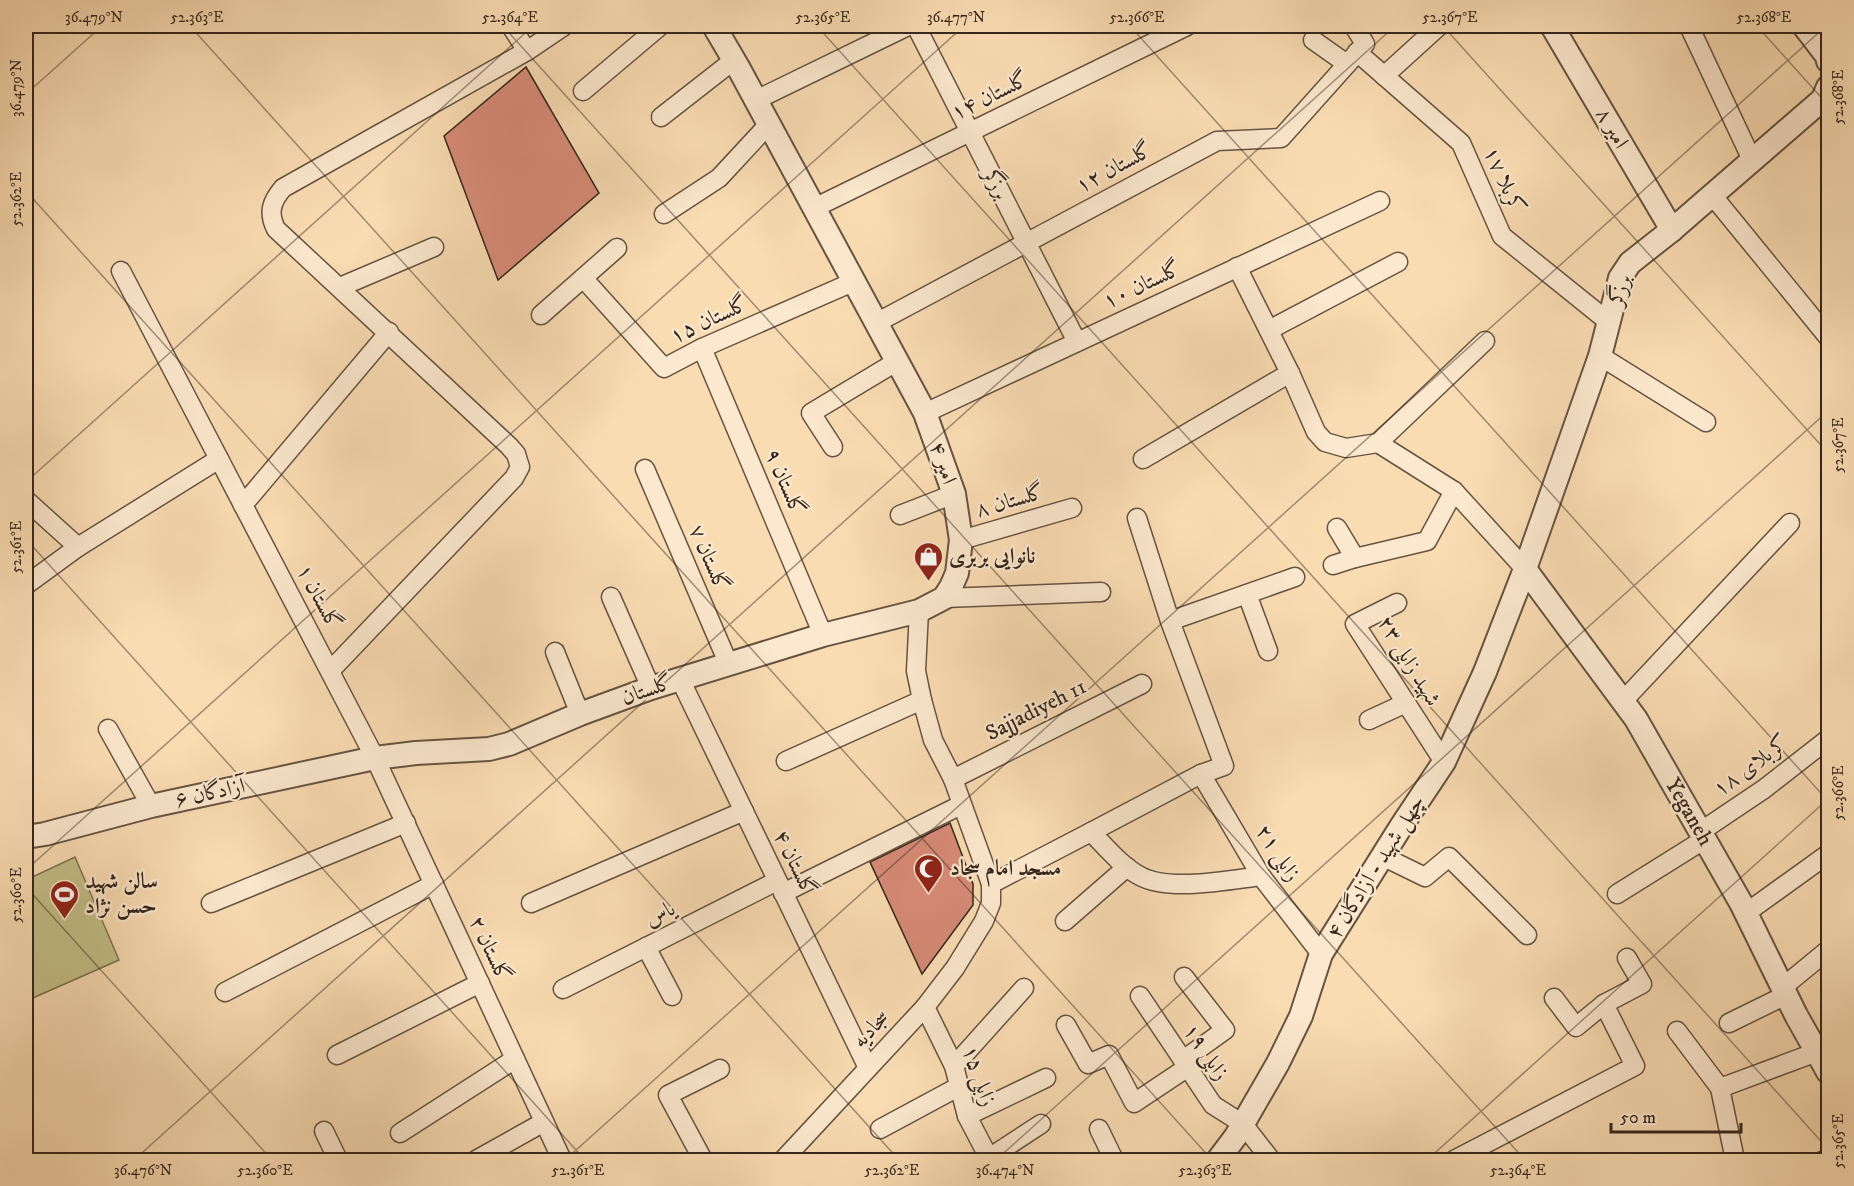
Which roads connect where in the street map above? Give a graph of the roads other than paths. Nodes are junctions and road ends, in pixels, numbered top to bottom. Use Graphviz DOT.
graph roads {
  1 [pos="511,26"];
  2 [pos="564,26"];
  3 [pos="660,26"];
  4 [pos="714,26"];
  5 [pos="908,26"];
  6 [pos="1187,26"];
  7 [pos="1354,26"];
  8 [pos="1438,26"];
  9 [pos="1552,26"];
  10 [pos="1689,26"];
  11 [pos="1804,26"];
  12 [pos="1313,40"];
  13 [pos="527,51"];
  14 [pos="1352,58"];
  15 [pos="1828,58"];
  16 [pos="734,60"];
  17 [pos="1384,76"];
  18 [pos="1828,87"];
  19 [pos="583,91"];
  20 [pos="756,100"];
  21 [pos="661,117"];
  22 [pos="769,124"];
  23 [pos="970,133"];
  24 [pos="1752,160"];
  25 [pos="1712,195"];
  26 [pos="1380,201"];
  27 [pos="814,208"];
  28 [pos="664,214"];
  29 [pos="1672,230"];
  30 [pos="1026,242"];
  31 [pos="434,247"];
  32 [pos="617,248"];
  33 [pos="1398,262"];
  34 [pos="1237,267"];
  35 [pos="121,271"];
  36 [pos="583,278"];
  37 [pos="854,282"];
  38 [pos="339,287"];
  39 [pos="542,315"];
  40 [pos="876,323"];
  41 [pos="1610,323"];
  42 [pos="1269,330"];
  43 [pos="388,332"];
  44 [pos="1828,337"];
  45 [pos="1485,341"];
  46 [pos="1077,342"];
  47 [pos="702,348"];
  48 [pos="1600,357"];
  49 [pos="896,362"];
  50 [pos="1290,373"];
  51 [pos="925,413"];
  52 [pos="1706,422"];
  53 [pos="1378,443"];
  54 [pos="833,447"];
  55 [pos="219,459"];
  56 [pos="1143,459"];
  57 [pos="645,470"];
  58 [pos="1454,491"];
  59 [pos="954,494"];
  60 [pos="26,500"];
  61 [pos="243,505"];
  62 [pos="1072,508"];
  63 [pos="900,515"];
  64 [pos="1137,519"];
  65 [pos="1790,523"];
  66 [pos="1337,528"];
  67 [pos="961,540"];
  68 [pos="78,547"];
  69 [pos="1355,558"];
  70 [pos="1333,565"];
  71 [pos="1525,569"];
  72 [pos="1296,577"];
  73 [pos="26,585"];
  74 [pos="1101,592"];
  75 [pos="1247,594"];
  76 [pos="611,597"];
  77 [pos="944,598"];
  78 [pos="1397,603"];
  79 [pos="919,611"];
  80 [pos="1170,621"];
  81 [pos="824,635"];
  82 [pos="1268,651"];
  83 [pos="555,652"];
  84 [pos="729,664"];
  85 [pos="330,671"];
  86 [pos="680,679"];
  87 [pos="1142,684"];
  88 [pos="651,688"];
  89 [pos="922,700"];
  90 [pos="1623,701"];
  91 [pos="1406,703"];
  92 [pos="580,714"];
  93 [pos="1369,720"];
  94 [pos="108,729"];
  95 [pos="1828,739"];
  96 [pos="375,758"];
  97 [pos="786,761"];
  98 [pos="1444,762"];
  99 [pos="1201,774"];
  100 [pos="953,779"];
  101 [pos="961,805"];
  102 [pos="151,806"];
  103 [pos="744,811"];
  104 [pos="405,823"];
  105 [pos="1091,832"];
  106 [pos="35,836"];
  107 [pos="1702,836"];
  108 [pos="26,846"];
  109 [pos="1828,854"];
  110 [pos="1382,856"];
  111 [pos="1127,867"];
  112 [pos="1261,876"];
  113 [pos="434,884"];
  114 [pos="991,884"];
  115 [pos="780,887"];
  116 [pos="1617,894"];
  117 [pos="211,903"];
  118 [pos="531,903"];
  119 [pos="1746,913"];
  120 [pos="1065,921"];
  121 [pos="1527,936"];
  122 [pos="646,947"];
  123 [pos="1828,950"];
  124 [pos="1321,954"];
  125 [pos="1627,958"];
  126 [pos="1184,977"];
  127 [pos="480,983"];
  128 [pos="1024,988"];
  129 [pos="563,989"];
  130 [pos="1784,991"];
  131 [pos="225,992"];
  132 [pos="672,996"];
  133 [pos="1140,996"];
  134 [pos="1554,998"];
  135 [pos="1604,1004"];
  136 [pos="925,1007"];
  137 [pos="1729,1023"];
  138 [pos="1066,1025"];
  139 [pos="1677,1031"];
  140 [pos="1817,1052"];
  141 [pos="337,1055"];
  142 [pos="515,1059"];
  143 [pos="1185,1064"];
  144 [pos="954,1066"];
  145 [pos="868,1068"];
  146 [pos="720,1069"];
  147 [pos="1828,1072"];
  148 [pos="1046,1078"];
  149 [pos="958,1088"];
  150 [pos="1720,1088"];
  151 [pos="967,1116"];
  152 [pos="544,1122"];
  153 [pos="1041,1124"];
  154 [pos="1243,1124"];
  155 [pos="1098,1129"];
  156 [pos="880,1130"];
  157 [pos="324,1131"];
  158 [pos="400,1133"];
  159 [pos="989,1160"];
  160 [pos="338,1161"];
  161 [pos="476,1161"];
  162 [pos="562,1161"];
  163 [pos="703,1161"];
  164 [pos="783,1161"];
  165 [pos="1114,1161"];
  166 [pos="1218,1161"];
  167 [pos="1271,1161"];
  168 [pos="1454,1161"];
  169 [pos="1735,1161"];
  1 -- 13 [label="street"];
  2 -- 13 [label="street"];
  3 -- 19 [label="street"];
  4 -- 16 [label="street, امیر ۴"];
  5 -- 20 [label="street"];
  5 -- 23 [label="street, برزگر"];
  6 -- 23 [label="street, گلستان ۱۴"];
  7 -- 14 [label="street"];
  8 -- 17 [label="street"];
  9 -- 29 [label="street, امیر ۸"];
  10 -- 24 [label="street"];
  11 -- 15 [label="street"];
  12 -- 14 [label="street, کربلا ۱۷"];
  13 -- 38 [label="street"];
  14 -- 17 [label="street, کربلا ۱۷"];
  14 -- 30 [label="street, گلستان ۱۲"];
  16 -- 20 [label="street, امیر ۴"];
  16 -- 21 [label="street"];
  17 -- 41 [label="street, کربلا ۱۷"];
  18 -- 24 [label="street, برزگر"];
  20 -- 22 [label="street, امیر ۴"];
  22 -- 27 [label="street, امیر ۴"];
  22 -- 28 [label="street"];
  23 -- 27 [label="street, گلستان ۱۴"];
  23 -- 30 [label="street, برزگر"];
  24 -- 25 [label="street, برزگر"];
  25 -- 29 [label="street, برزگر"];
  25 -- 44 [label="street"];
  26 -- 34 [label="street, گلستان ۱۰"];
  27 -- 37 [label="street, امیر ۴"];
  29 -- 41 [label="street, برزگر"];
  30 -- 40 [label="street, گلستان ۱۲"];
  30 -- 46 [label="street, برزگر"];
  31 -- 38 [label="street"];
  32 -- 36 [label="street"];
  33 -- 42 [label="street"];
  34 -- 42 [label="street"];
  34 -- 46 [label="street, گلستان ۱۰"];
  35 -- 55 [label="street, گلستان ۱"];
  36 -- 39 [label="street"];
  36 -- 47 [label="street, گلستان ۱۵"];
  37 -- 40 [label="street, امیر ۴"];
  37 -- 47 [label="street, گلستان ۱۵"];
  38 -- 43 [label="street"];
  40 -- 49 [label="street, امیر ۴"];
  41 -- 48 [label="street, برزگر"];
  42 -- 50 [label="street"];
  43 -- 61 [label="street"];
  43 -- 85 [label="street"];
  45 -- 53 [label="street"];
  46 -- 51 [label="street, گلستان ۱۰"];
  47 -- 81 [label="street, گلستان ۹"];
  48 -- 52 [label="street"];
  48 -- 71 [label="street, برزگر"];
  49 -- 51 [label="street, امیر ۴"];
  49 -- 54 [label="street"];
  50 -- 53 [label="street"];
  50 -- 56 [label="street"];
  51 -- 59 [label="street, امیر ۴"];
  53 -- 58 [label="street"];
  55 -- 61 [label="street, گلستان ۱"];
  55 -- 68 [label="street"];
  57 -- 84 [label="street, گلستان ۷"];
  58 -- 69 [label="street"];
  58 -- 71 [label="street"];
  59 -- 63 [label="street"];
  59 -- 67 [label="street, امیر ۴"];
  60 -- 68 [label="street"];
  61 -- 85 [label="street, گلستان ۱"];
  62 -- 67 [label="street, گلستان ۸"];
  64 -- 80 [label="street"];
  65 -- 90 [label="street"];
  66 -- 69 [label="street"];
  67 -- 77 [label="street, امیر ۴"];
  68 -- 73 [label="street"];
  69 -- 70 [label="street"];
  71 -- 90 [label="street, Yeganeh"];
  71 -- 98 [label="street, چهل شهید - آزادگان ۴"];
  72 -- 75 [label="street"];
  74 -- 77 [label="street"];
  75 -- 80 [label="street"];
  75 -- 82 [label="street"];
  76 -- 88 [label="street"];
  77 -- 79 [label="street"];
  78 -- 91 [label="street, شهید زابلی ۲۳"];
  79 -- 81 [label="street, گلستان"];
  79 -- 89 [label="street"];
  80 -- 99 [label="street"];
  81 -- 84 [label="street, گلستان"];
  83 -- 92 [label="street"];
  84 -- 86 [label="street, گلستان"];
  85 -- 96 [label="street, گلستان ۱"];
  86 -- 88 [label="street, گلستان"];
  86 -- 103 [label="street, گلستان ۴"];
  87 -- 100 [label="street, Sajjadiyeh 11"];
  88 -- 92 [label="street, گلستان"];
  89 -- 97 [label="street"];
  89 -- 100 [label="street"];
  90 -- 107 [label="street, Yeganeh"];
  91 -- 93 [label="street"];
  91 -- 98 [label="street, شهید زابلی ۲۳"];
  92 -- 96 [label="street, گلستان"];
  94 -- 102 [label="street"];
  95 -- 107 [label="street, کربلای ۱۸"];
  96 -- 102 [label="street, آزادگان ۶"];
  96 -- 104 [label="street, گلستان ۲"];
  98 -- 110 [label="street, چهل شهید - آزادگان ۴"];
  99 -- 105 [label="street"];
  99 -- 112 [label="street, زابلی ۲۱"];
  100 -- 101 [label="street"];
  101 -- 114 [label="street"];
  101 -- 115 [label="street, یاس"];
  102 -- 106 [label="street, آزادگان ۶"];
  103 -- 115 [label="street, گلستان ۴"];
  103 -- 118 [label="street"];
  104 -- 113 [label="street, گلستان ۲"];
  104 -- 117 [label="street"];
  105 -- 111 [label="street"];
  105 -- 114 [label="street"];
  106 -- 108 [label="street, آزادگان ۶"];
  107 -- 116 [label="street, کربلای ۱۸"];
  107 -- 119 [label="street, Yeganeh"];
  109 -- 119 [label="street"];
  110 -- 121 [label="street"];
  110 -- 124 [label="street, چهل شهید - آزادگان ۴"];
  111 -- 112 [label="street"];
  111 -- 120 [label="street"];
  112 -- 124 [label="street, زابلی ۲۱"];
  113 -- 127 [label="street, گلستان ۲"];
  113 -- 131 [label="street"];
  114 -- 136 [label="street, سجادیه"];
  115 -- 122 [label="street, یاس"];
  115 -- 145 [label="street, گلستان ۴"];
  119 -- 130 [label="street, Yeganeh"];
  122 -- 129 [label="street, یاس"];
  122 -- 132 [label="street"];
  123 -- 130 [label="street"];
  124 -- 154 [label="street, چهل شهید - آزادگان ۴"];
  125 -- 135 [label="street"];
  126 -- 143 [label="street"];
  127 -- 141 [label="street"];
  127 -- 142 [label="street, گلستان ۲"];
  128 -- 144 [label="street"];
  130 -- 137 [label="street"];
  130 -- 140 [label="street, Yeganeh"];
  133 -- 143 [label="street, زابلی ۱۹"];
  134 -- 135 [label="street"];
  135 -- 168 [label="street"];
  136 -- 144 [label="street, زابلی ۱۵"];
  136 -- 145 [label="street, سجادیه"];
  138 -- 143 [label="street"];
  139 -- 150 [label="street"];
  140 -- 147 [label="street, Yeganeh"];
  140 -- 150 [label="street"];
  142 -- 152 [label="street, گلستان ۲"];
  142 -- 158 [label="street"];
  143 -- 154 [label="street, زابلی ۱۹"];
  144 -- 149 [label="street, زابلی ۱۵"];
  145 -- 164 [label="street, سجادیه"];
  146 -- 163 [label="street"];
  148 -- 151 [label="street"];
  149 -- 151 [label="street, زابلی ۱۵"];
  149 -- 156 [label="street"];
  150 -- 169 [label="street"];
  151 -- 159 [label="street, زابلی ۱۵"];
  152 -- 161 [label="street"];
  152 -- 162 [label="street, گلستان ۲"];
  153 -- 159 [label="street"];
  154 -- 166 [label="street, چهل شهید - آزادگان ۴"];
  154 -- 167 [label="street"];
  155 -- 165 [label="street"];
  157 -- 160 [label="street"];
}
